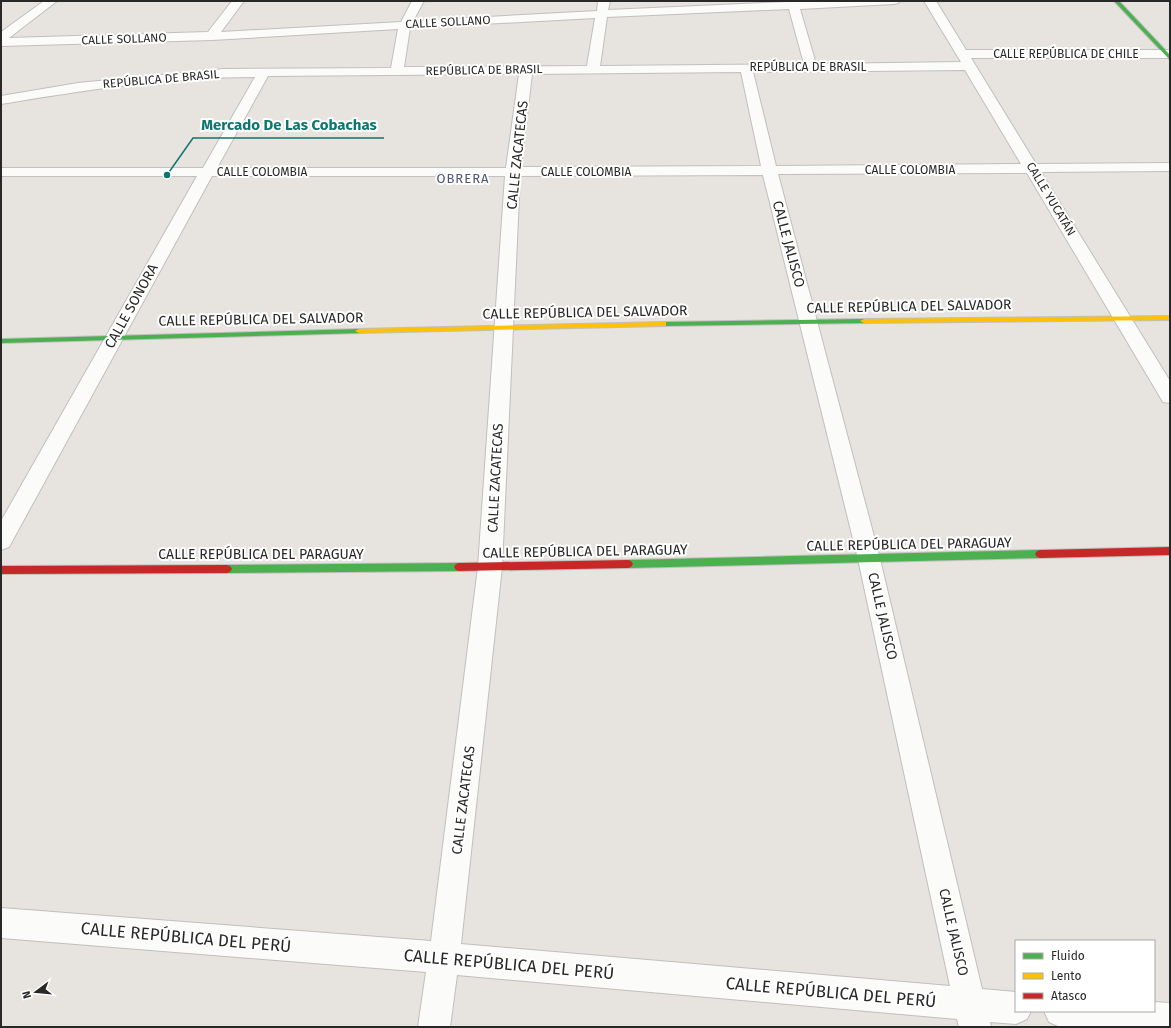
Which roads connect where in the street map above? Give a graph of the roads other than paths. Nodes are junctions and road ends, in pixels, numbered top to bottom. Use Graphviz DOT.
graph roads {
  1 [pos="51,1"];
  2 [pos="238,1"];
  3 [pos="418,1"];
  4 [pos="604,1"];
  5 [pos="894,1"];
  6 [pos="930,1"];
  7 [pos="1116,1"];
  8 [pos="792,3"];
  9 [pos="602,14"];
  10 [pos="405,25"];
  11 [pos="212,36"];
  12 [pos="1,38"];
  13 [pos="1,42"];
  14 [pos="1169,56"];
  15 [pos="966,60"];
  16 [pos="811,67"];
  17 [pos="746,68"];
  18 [pos="593,69"];
  19 [pos="526,70"];
  20 [pos="397,71"];
  21 [pos="264,72"];
  22 [pos="1,100"];
  23 [pos="1170,167"];
  24 [pos="1033,169"];
  25 [pos="770,170"];
  26 [pos="1,172"];
  27 [pos="206,172"];
  28 [pos="513,172"];
  29 [pos="1122,318"];
  30 [pos="1170,318"];
  31 [pos="810,321"];
  32 [pos="504,327"];
  33 [pos="114,337"];
  34 [pos="1,341"];
  35 [pos="1170,397"];
  36 [pos="1,541"];
  37 [pos="1170,551"];
  38 [pos="870,559"];
  39 [pos="490,567"];
  40 [pos="1,570"];
  41 [pos="1,923"];
  42 [pos="444,958"];
  43 [pos="1015,1008"];
  44 [pos="1074,1012"];
  45 [pos="973,1016"];
  46 [pos="1170,1019"];
  47 [pos="434,1027"];
  1 -- 12 [label="street"];
  2 -- 11 [label="street"];
  3 -- 10 [label="street"];
  4 -- 9 [label="street"];
  5 -- 8 [label="street, CALLE SOLLANO"];
  6 -- 15 [label="street, CALLE YUCATÁN"];
  7 -- 14 [label="street"];
  8 -- 9 [label="street, CALLE SOLLANO"];
  8 -- 16 [label="street"];
  9 -- 10 [label="street, CALLE SOLLANO"];
  9 -- 18 [label="street"];
  10 -- 11 [label="street, CALLE SOLLANO"];
  10 -- 20 [label="street"];
  11 -- 13 [label="street, CALLE SOLLANO"];
  14 -- 15 [label="street, CALLE REPÚBLICA DE CHILE"];
  15 -- 16 [label="street, REPÚBLICA DE BRASIL"];
  15 -- 24 [label="street, CALLE YUCATÁN"];
  16 -- 17 [label="street, REPÚBLICA DE BRASIL"];
  17 -- 18 [label="street, REPÚBLICA DE BRASIL"];
  17 -- 25 [label="street, CALLE JALISCO"];
  18 -- 19 [label="street, REPÚBLICA DE BRASIL"];
  19 -- 20 [label="street, REPÚBLICA DE BRASIL"];
  19 -- 28 [label="street, CALLE ZACATECAS"];
  20 -- 21 [label="street, REPÚBLICA DE BRASIL"];
  21 -- 22 [label="street, REPÚBLICA DE BRASIL"];
  21 -- 27 [label="street, CALLE SONORA"];
  23 -- 24 [label="street, CALLE COLOMBIA"];
  24 -- 25 [label="street, CALLE COLOMBIA"];
  24 -- 29 [label="street, CALLE YUCATÁN"];
  25 -- 28 [label="street, CALLE COLOMBIA"];
  25 -- 31 [label="street, CALLE JALISCO"];
  26 -- 27 [label="street, CALLE COLOMBIA"];
  27 -- 28 [label="street, CALLE COLOMBIA"];
  27 -- 33 [label="street, CALLE SONORA"];
  28 -- 32 [label="street, CALLE ZACATECAS"];
  29 -- 30 [label="street, CALLE REPÚBLICA DEL SALVADOR"];
  29 -- 31 [label="street, CALLE REPÚBLICA DEL SALVADOR"];
  29 -- 35 [label="street, CALLE YUCATÁN"];
  31 -- 32 [label="street, CALLE REPÚBLICA DEL SALVADOR"];
  31 -- 38 [label="street, CALLE JALISCO"];
  32 -- 33 [label="street, CALLE REPÚBLICA DEL SALVADOR"];
  32 -- 39 [label="street, CALLE ZACATECAS"];
  33 -- 34 [label="street, CALLE REPÚBLICA DEL SALVADOR"];
  33 -- 36 [label="street, CALLE SONORA"];
  37 -- 38 [label="street, CALLE REPÚBLICA DEL PARAGUAY"];
  38 -- 39 [label="street, CALLE REPÚBLICA DEL PARAGUAY"];
  38 -- 45 [label="street, CALLE JALISCO"];
  39 -- 40 [label="street, CALLE REPÚBLICA DEL PARAGUAY"];
  39 -- 42 [label="street, CALLE ZACATECAS"];
  41 -- 42 [label="street, CALLE REPÚBLICA DEL PERÚ"];
  42 -- 45 [label="street, CALLE REPÚBLICA DEL PERÚ"];
  42 -- 47 [label="street, CALLE ZACATECAS"];
  43 -- 45 [label="street, CALLE REPÚBLICA DEL PERÚ"];
  44 -- 46 [label="street"];
}
